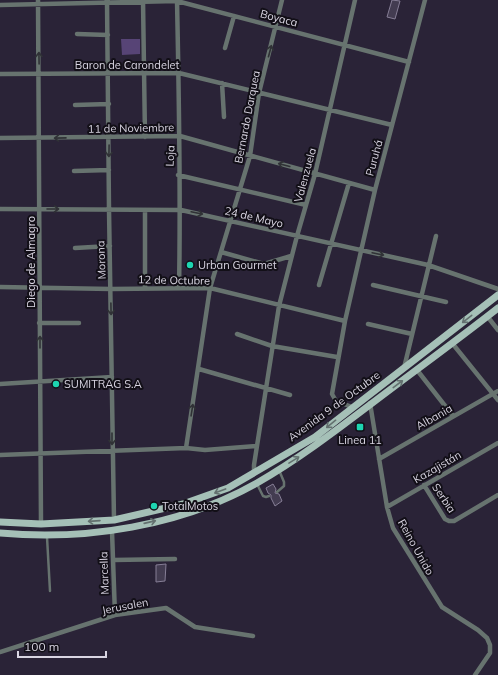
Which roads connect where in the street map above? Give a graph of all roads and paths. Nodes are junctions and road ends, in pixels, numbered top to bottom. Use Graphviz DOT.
graph roads {
  1 [pos="282,0"];
  2 [pos="355,0"];
  3 [pos="425,0"];
  4 [pos="143,1"];
  5 [pos="177,1"];
  6 [pos="38,2"];
  7 [pos="64,2"];
  8 [pos="107,2"];
  9 [pos="0,5"];
  10 [pos="234,16"];
  11 [pos="276,27"];
  12 [pos="77,34"];
  13 [pos="108,34"];
  14 [pos="343,45"];
  15 [pos="225,48"];
  16 [pos="409,62"];
  17 [pos="144,73"];
  18 [pos="179,73"];
  19 [pos="0,74"];
  20 [pos="39,74"];
  21 [pos="108,74"];
  22 [pos="222,83"];
  23 [pos="259,93"];
  24 [pos="75,104"];
  25 [pos="109,104"];
  26 [pos="330,110"];
  27 [pos="224,117"];
  28 [pos="392,125"];
  29 [pos="180,136"];
  30 [pos="109,137"];
  31 [pos="145,137"];
  32 [pos="0,138"];
  33 [pos="39,138"];
  34 [pos="250,156"];
  35 [pos="109,170"];
  36 [pos="74,171"];
  37 [pos="315,174"];
  38 [pos="178,175"];
  39 [pos="349,183"];
  40 [pos="240,188"];
  41 [pos="375,190"];
  42 [pos="306,205"];
  43 [pos="0,209"];
  44 [pos="40,209"];
  45 [pos="109,209"];
  46 [pos="145,210"];
  47 [pos="180,210"];
  48 [pos="230,221"];
  49 [pos="297,236"];
  50 [pos="436,236"];
  51 [pos="330,243"];
  52 [pos="110,246"];
  53 [pos="75,248"];
  54 [pos="362,251"];
  55 [pos="221,252"];
  56 [pos="291,256"];
  57 [pos="428,265"];
  58 [pos="319,285"];
  59 [pos="373,285"];
  60 [pos="0,287"];
  61 [pos="39,287"];
  62 [pos="145,288"];
  63 [pos="179,288"];
  64 [pos="210,288"];
  65 [pos="111,289"];
  66 [pos="498,289"];
  67 [pos="498,295"];
  68 [pos="420,296"];
  69 [pos="446,302"];
  70 [pos="279,306"];
  71 [pos="498,308"];
  72 [pos="487,316"];
  73 [pos="345,321"];
  74 [pos="40,323"];
  75 [pos="79,323"];
  76 [pos="368,324"];
  77 [pos="498,330"];
  78 [pos="237,334"];
  79 [pos="412,334"];
  80 [pos="452,343"];
  81 [pos="272,346"];
  82 [pos="337,357"];
  83 [pos="199,368"];
  84 [pos="404,368"];
  85 [pos="417,370"];
  86 [pos="112,377"];
  87 [pos="40,381"];
  88 [pos="0,384"];
  89 [pos="266,388"];
  90 [pos="496,392"];
  91 [pos="290,395"];
  92 [pos="367,396"];
  93 [pos="498,400"];
  94 [pos="371,404"];
  95 [pos="352,407"];
  96 [pos="454,416"];
  97 [pos="498,443"];
  98 [pos="257,446"];
  99 [pos="186,448"];
  100 [pos="112,452"];
  101 [pos="40,454"];
  102 [pos="0,455"];
  103 [pos="379,459"];
  104 [pos="279,469"];
  105 [pos="254,474"];
  106 [pos="256,483"];
  107 [pos="424,485"];
  108 [pos="277,492"];
  109 [pos="498,495"];
  110 [pos="270,496"];
  111 [pos="387,507"];
  112 [pos="114,520"];
  113 [pos="0,522"];
  114 [pos="41,524"];
  115 [pos="112,531"];
  116 [pos="0,533"];
  117 [pos="47,536"];
  118 [pos="175,559"];
  119 [pos="113,560"];
  120 [pos="50,591"];
  121 [pos="115,615"];
  122 [pos="252,636"];
  123 [pos="0,652"];
  124 [pos="475,675"];
  1 -- 11 [label="street, Bernardo Darquea"];
  2 -- 14 [label="street, Valenzuela"];
  3 -- 16 [label="street, Puruhá"];
  4 -- 5 [label="street, Boyaca"];
  4 -- 8 [label="street, Boyaca"];
  4 -- 17 [label="street"];
  5 -- 10 [label="street, Boyaca"];
  5 -- 18 [label="street, Loja"];
  6 -- 7 [label="street, Boyaca"];
  6 -- 9 [label="street, Boyaca"];
  20 -- 6 [label="street, Diego de Almagro, one-way"];
  7 -- 8 [label="street, Boyaca"];
  8 -- 13 [label="street, Morona"];
  10 -- 11 [label="street, Boyaca"];
  10 -- 15 [label="street"];
  11 -- 14 [label="street, Boyaca"];
  23 -- 11 [label="street, Bernardo Darquea, one-way"];
  12 -- 13 [label="street"];
  13 -- 21 [label="street, Morona"];
  14 -- 16 [label="street, Boyaca"];
  14 -- 26 [label="street, Valenzuela"];
  16 -- 28 [label="street, Puruhá"];
  17 -- 18 [label="street, Baron de Carondelet"];
  17 -- 21 [label="street, Baron de Carondelet"];
  17 -- 31 [label="street"];
  18 -- 22 [label="street, Baron de Carondelet"];
  18 -- 29 [label="street, Loja"];
  19 -- 20 [label="street, Baron de Carondelet"];
  20 -- 21 [label="street, Baron de Carondelet"];
  20 -- 33 [label="street, Diego de Almagro"];
  21 -- 25 [label="street, Morona"];
  22 -- 23 [label="street, Baron de Carondelet"];
  22 -- 27 [label="street"];
  23 -- 26 [label="street, Baron de Carondelet"];
  23 -- 34 [label="street, Bernardo Darquea"];
  24 -- 25 [label="street"];
  25 -- 30 [label="street, Morona"];
  26 -- 28 [label="street, Baron de Carondelet"];
  26 -- 37 [label="street, Valenzuela"];
  28 -- 41 [label="street, Puruhá"];
  29 -- 31 [label="street, 11 de Noviembre"];
  29 -- 34 [label="street, 11 de Noviembre"];
  29 -- 38 [label="street, Loja"];
  30 -- 31 [label="street, 11 de Noviembre"];
  30 -- 33 [label="street, 11 de Noviembre, one-way"];
  30 -- 35 [label="street, Morona, one-way"];
  32 -- 33 [label="street, 11 de Noviembre"];
  33 -- 44 [label="street, Diego de Almagro"];
  37 -- 34 [label="street, 11 de Noviembre, one-way"];
  34 -- 40 [label="street, Bernardo Darquea"];
  35 -- 36 [label="street"];
  35 -- 45 [label="street, Morona"];
  37 -- 39 [label="street, 11 de Noviembre"];
  37 -- 42 [label="street, Valenzuela"];
  38 -- 40 [label="street"];
  38 -- 47 [label="street, Loja"];
  39 -- 41 [label="street, 11 de Noviembre"];
  39 -- 51 [label="street"];
  40 -- 42 [label="street"];
  40 -- 48 [label="street, Bernardo Darquea"];
  41 -- 54 [label="street, Puruhá"];
  42 -- 49 [label="street, Valenzuela"];
  43 -- 44 [label="street, 24 de Mayo"];
  44 -- 45 [label="street, 24 de Mayo, one-way"];
  44 -- 61 [label="street, Diego de Almagro"];
  45 -- 46 [label="street, 24 de Mayo"];
  45 -- 52 [label="street, Morona"];
  46 -- 47 [label="street, 24 de Mayo"];
  46 -- 62 [label="street"];
  47 -- 48 [label="street, 24 de Mayo, one-way"];
  47 -- 63 [label="street, Loja"];
  48 -- 49 [label="street, 24 de Mayo"];
  48 -- 55 [label="street, Bernardo Darquea"];
  49 -- 51 [label="street, 24 de Mayo"];
  49 -- 56 [label="street, Valenzuela"];
  50 -- 57 [label="street"];
  51 -- 54 [label="street, 24 de Mayo"];
  51 -- 58 [label="street"];
  52 -- 53 [label="street"];
  52 -- 65 [label="street, Morona"];
  54 -- 57 [label="street, 24 de Mayo, one-way"];
  54 -- 73 [label="street, Puruhá"];
  55 -- 56 [label="street"];
  55 -- 64 [label="street, Bernardo Darquea"];
  56 -- 70 [label="street, Valenzuela"];
  57 -- 66 [label="street, 24 de Mayo"];
  57 -- 68 [label="street"];
  59 -- 68 [label="street"];
  60 -- 61 [label="street, 12 de Octubre"];
  61 -- 65 [label="street, 12 de Octubre"];
  61 -- 74 [label="street, Diego de Almagro"];
  62 -- 63 [label="street, 12 de Octubre"];
  62 -- 65 [label="street, 12 de Octubre"];
  63 -- 64 [label="street, 12 de Octubre"];
  64 -- 70 [label="street, 12 de Octubre"];
  64 -- 83 [label="street, Bernardo Darquea"];
  65 -- 86 [label="street, Morona, one-way"];
  67 -- 84 [label="main road, Avenida 9 de Octubre, one-way"];
  68 -- 69 [label="street"];
  68 -- 79 [label="street"];
  70 -- 73 [label="street, 12 de Octubre"];
  70 -- 81 [label="street, Valenzuela"];
  71 -- 72 [label="main road, Avenida 9 de Octubre"];
  72 -- 77 [label="street"];
  72 -- 80 [label="main road, Avenida 9 de Octubre"];
  73 -- 82 [label="street, Puruhá"];
  74 -- 75 [label="street"];
  87 -- 74 [label="street, Diego de Almagro, one-way"];
  76 -- 79 [label="street"];
  78 -- 81 [label="street"];
  79 -- 84 [label="street"];
  80 -- 85 [label="main road, Avenida 9 de Octubre"];
  80 -- 90 [label="street"];
  81 -- 82 [label="street"];
  81 -- 89 [label="street, Valenzuela"];
  82 -- 95 [label="street, Puruhá"];
  83 -- 89 [label="street"];
  99 -- 83 [label="street, Bernardo Darquea, one-way"];
  84 -- 92 [label="main road, Avenida 9 de Octubre"];
  94 -- 85 [label="main road, Avenida 9 de Octubre, one-way"];
  85 -- 96 [label="street"];
  86 -- 87 [label="street"];
  86 -- 100 [label="street, Morona, one-way"];
  87 -- 88 [label="street"];
  87 -- 101 [label="street, Diego de Almagro"];
  89 -- 91 [label="street"];
  89 -- 98 [label="street, Valenzuela"];
  90 -- 93 [label="street"];
  90 -- 96 [label="street, Albania"];
  92 -- 94 [label="street, Reino Unido"];
  92 -- 95 [label="main road, Avenida 9 de Octubre"];
  94 -- 103 [label="street, Reino Unido"];
  104 -- 94 [label="main road, Avenida 9 de Octubre, one-way"];
  95 -- 105 [label="main road, Avenida 9 de Octubre, one-way"];
  96 -- 103 [label="street, Albania"];
  97 -- 107 [label="street, Kazajistán"];
  98 -- 99 [label="street"];
  98 -- 105 [label="street, Valenzuela"];
  99 -- 100 [label="street"];
  100 -- 101 [label="street"];
  100 -- 112 [label="street, Morona"];
  101 -- 102 [label="street"];
  101 -- 114 [label="street, Diego de Almagro"];
  103 -- 111 [label="street, Reino Unido"];
  104 -- 106 [label="main road, Avenida 9 de Octubre"];
  104 -- 108 [label="lane"];
  105 -- 112 [label="main road, Avenida 9 de Octubre, one-way"];
  106 -- 110 [label="lane"];
  115 -- 106 [label="main road, Avenida 9 de Octubre, one-way"];
  107 -- 109 [label="street, Serbia"];
  107 -- 111 [label="street, Kazajistán"];
  111 -- 124 [label="street, Reino Unido"];
  112 -- 114 [label="main road, Avenida 9 de Octubre, one-way"];
  113 -- 114 [label="main road, Avenida 9 de Octubre"];
  115 -- 117 [label="main road, Avenida 9 de Octubre"];
  115 -- 119 [label="street, Marcella"];
  116 -- 117 [label="main road, Avenida 9 de Octubre"];
  117 -- 120 [label="lane"];
  118 -- 119 [label="street"];
  119 -- 121 [label="street, Marcella"];
  121 -- 122 [label="street, Jerusalen"];
  121 -- 123 [label="street, Jerusalen"];
}
